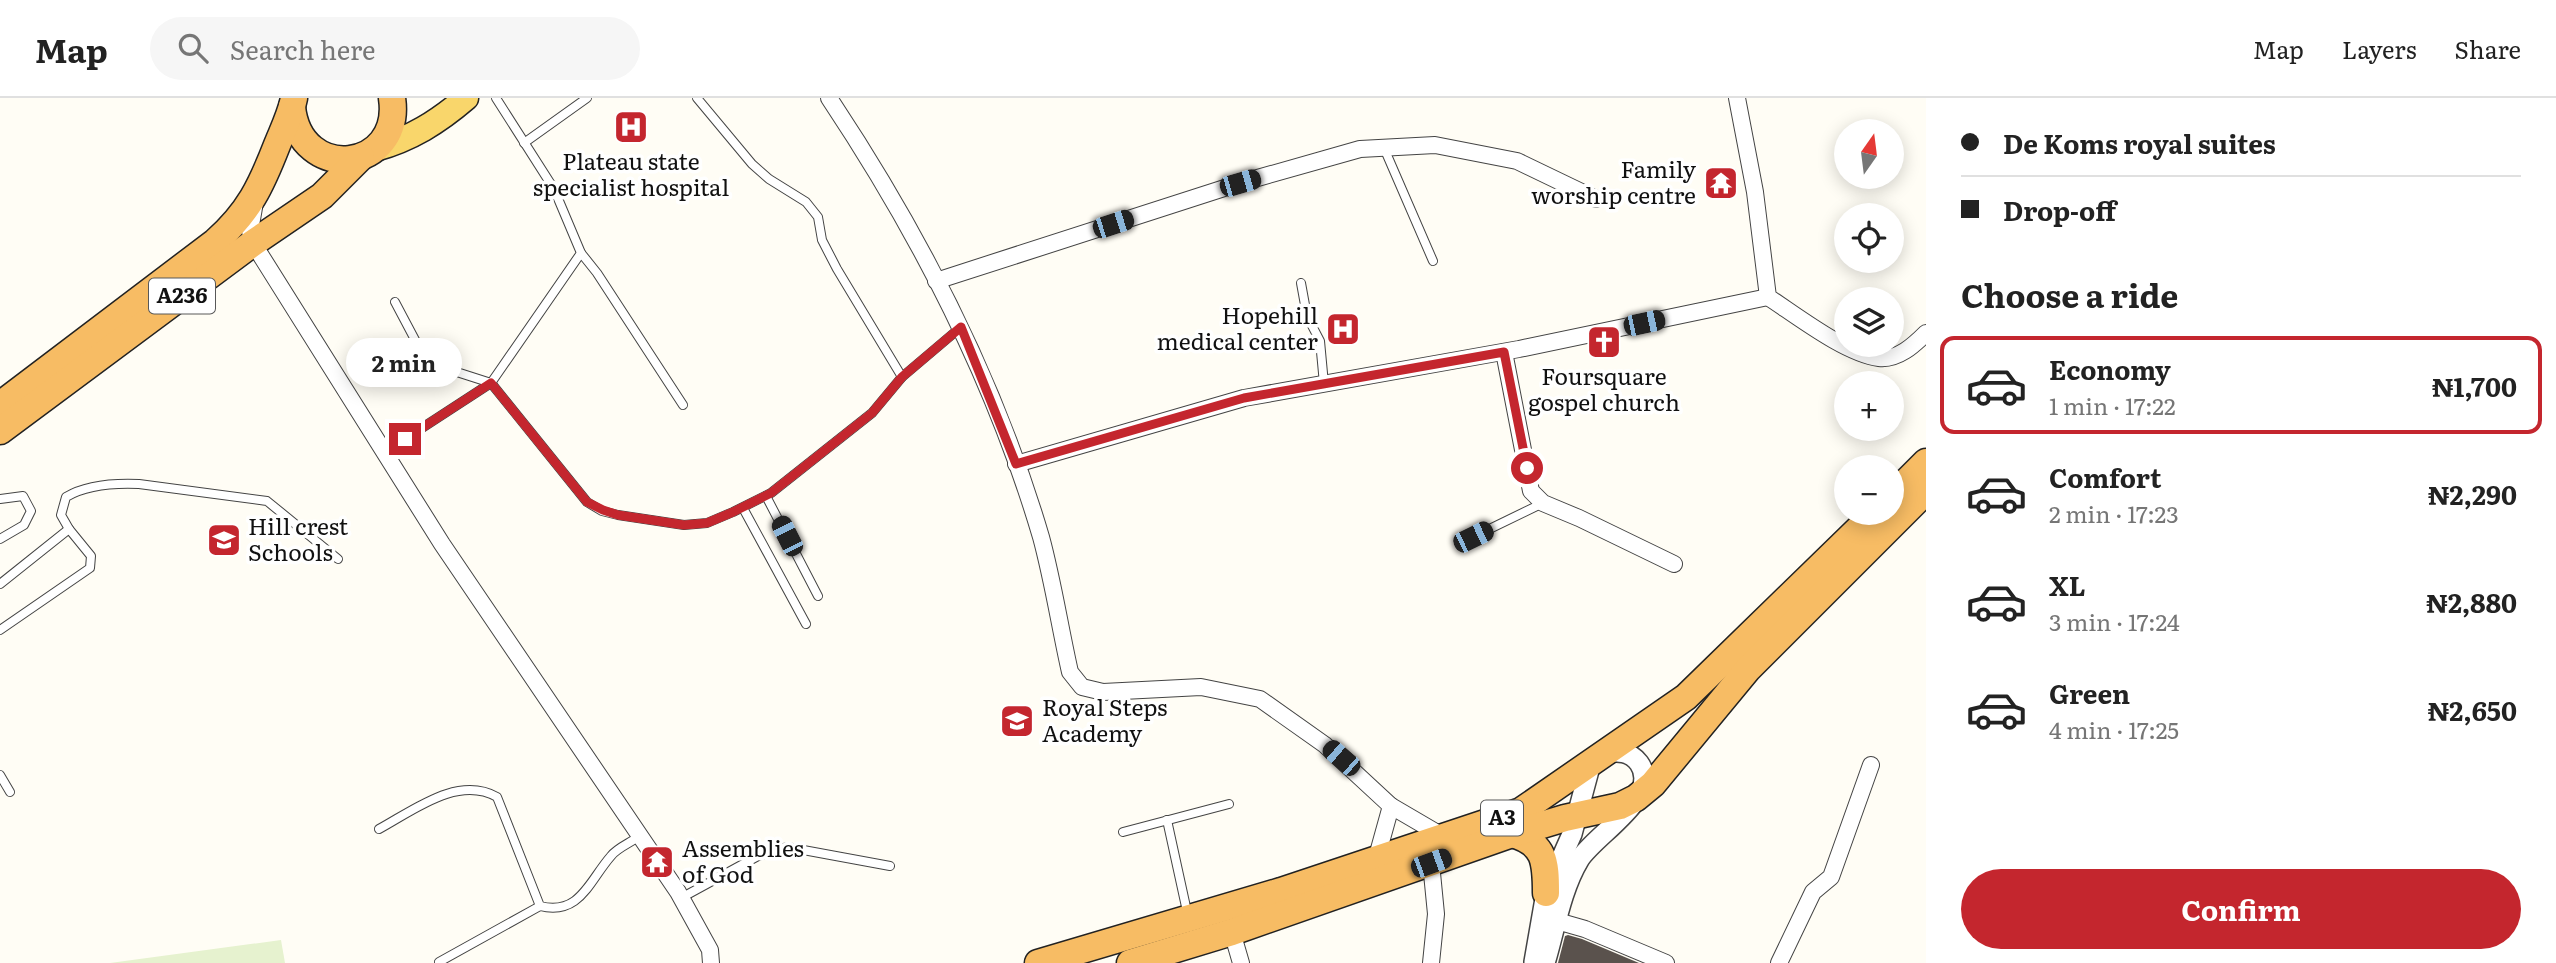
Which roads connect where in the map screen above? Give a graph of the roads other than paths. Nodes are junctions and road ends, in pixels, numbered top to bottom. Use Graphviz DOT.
graph roads {
  1 [pos="392,98"];
  2 [pos="466,98"];
  3 [pos="496,98"];
  4 [pos="587,98"];
  5 [pos="696,98"];
  6 [pos="830,98"];
  7 [pos="1737,98"];
  8 [pos="293,103"];
  9 [pos="524,143"];
  10 [pos="1384,148"];
  11 [pos="368,153"];
  12 [pos="257,193"];
  13 [pos="1595,199"];
  14 [pos="253,243"];
  15 [pos="581,253"];
  16 [pos="1433,261"];
  17 [pos="936,281"];
  18 [pos="1301,283"];
  19 [pos="1768,297"];
  20 [pos="395,302"];
  21 [pos="961,327"];
  22 [pos="1926,332"];
  23 [pos="1504,352"];
  24 [pos="902,377"];
  25 [pos="491,383"];
  26 [pos="1324,384"];
  27 [pos="0,405"];
  28 [pos="683,405"];
  29 [pos="0,431"];
  30 [pos="405,439"];
  31 [pos="1926,462"];
  32 [pos="1016,464"];
  33 [pos="1904,484"];
  34 [pos="1926,491"];
  35 [pos="766,496"];
  36 [pos="0,499"];
  37 [pos="1543,503"];
  38 [pos="743,508"];
  39 [pos="1863,525"];
  40 [pos="69,529"];
  41 [pos="1473,537"];
  42 [pos="0,539"];
  43 [pos="338,559"];
  44 [pos="1674,564"];
  45 [pos="0,584"];
  46 [pos="818,596"];
  47 [pos="806,624"];
  48 [pos="0,630"];
  49 [pos="1598,758"];
  50 [pos="1871,765"];
  51 [pos="0,775"];
  52 [pos="10,792"];
  53 [pos="1641,794"];
  54 [pos="1228,804"];
  55 [pos="1391,806"];
  56 [pos="1577,816"];
  57 [pos="1167,820"];
  58 [pos="379,829"];
  59 [pos="1123,832"];
  60 [pos="1512,834"];
  61 [pos="638,837"];
  62 [pos="1444,837"];
  63 [pos="1376,860"];
  64 [pos="1431,863"];
  65 [pos="890,866"];
  66 [pos="1546,893"];
  67 [pos="681,898"];
  68 [pos="540,906"];
  69 [pos="1189,918"];
  70 [pos="1557,921"];
  71 [pos="1231,932"];
  72 [pos="1127,955"];
  73 [pos="439,962"];
  74 [pos="711,963"];
  75 [pos="1038,963"];
  76 [pos="1241,963"];
  77 [pos="1431,963"];
  78 [pos="1533,963"];
  79 [pos="1545,963"];
  80 [pos="1666,963"];
  81 [pos="1779,963"];
  1 -- 11 [label="highway, A236"];
  2 -- 11 [label="main road"];
  3 -- 9 [label="lane"];
  4 -- 9 [label="lane"];
  5 -- 24 [label="lane"];
  6 -- 17 [label="street"];
  7 -- 19 [label="street"];
  8 -- 11 [label="highway, A236"];
  8 -- 12 [label="highway, A236"];
  9 -- 15 [label="lane"];
  10 -- 13 [label="street"];
  10 -- 16 [label="lane"];
  10 -- 17 [label="street"];
  11 -- 14 [label="highway, A236"];
  12 -- 14 [label="street"];
  12 -- 27 [label="highway, A236"];
  14 -- 29 [label="highway, A236"];
  14 -- 61 [label="street"];
  15 -- 25 [label="lane"];
  15 -- 28 [label="lane"];
  17 -- 21 [label="street"];
  18 -- 26 [label="lane"];
  19 -- 22 [label="street"];
  19 -- 23 [label="street"];
  20 -- 25 [label="lane"];
  21 -- 24 [label="lane"];
  21 -- 32 [label="street"];
  23 -- 26 [label="street"];
  23 -- 37 [label="street"];
  24 -- 35 [label="lane"];
  25 -- 30 [label="lane"];
  25 -- 38 [label="lane"];
  26 -- 32 [label="street"];
  31 -- 33 [label="highway"];
  32 -- 55 [label="street"];
  34 -- 53 [label="highway, A3"];
  35 -- 38 [label="lane"];
  35 -- 46 [label="lane"];
  36 -- 42 [label="lane"];
  37 -- 41 [label="lane"];
  37 -- 44 [label="street"];
  38 -- 47 [label="lane"];
  39 -- 49 [label="highway, A3"];
  40 -- 43 [label="lane"];
  40 -- 45 [label="lane"];
  40 -- 48 [label="lane"];
  49 -- 53 [label="street"];
  49 -- 56 [label="street"];
  49 -- 62 [label="highway, A3"];
  50 -- 81 [label="street"];
  51 -- 52 [label="lane"];
  53 -- 56 [label="highway, A3"];
  53 -- 70 [label="street"];
  54 -- 57 [label="lane"];
  55 -- 62 [label="street"];
  55 -- 63 [label="street"];
  56 -- 60 [label="highway, A3"];
  56 -- 66 [label="street"];
  57 -- 59 [label="lane"];
  57 -- 69 [label="lane"];
  58 -- 68 [label="lane"];
  60 -- 64 [label="highway, A3"];
  60 -- 66 [label="highway"];
  61 -- 67 [label="street"];
  61 -- 68 [label="lane"];
  62 -- 63 [label="highway, A3"];
  63 -- 69 [label="highway, A3"];
  64 -- 71 [label="highway, A3"];
  64 -- 77 [label="street"];
  65 -- 67 [label="lane"];
  66 -- 78 [label="street"];
  67 -- 74 [label="street"];
  68 -- 73 [label="lane"];
  69 -- 72 [label="highway, A3"];
  70 -- 79 [label="street"];
  70 -- 80 [label="street"];
  71 -- 72 [label="highway, A3"];
  71 -- 76 [label="street"];
  72 -- 75 [label="highway, A3"];
}
